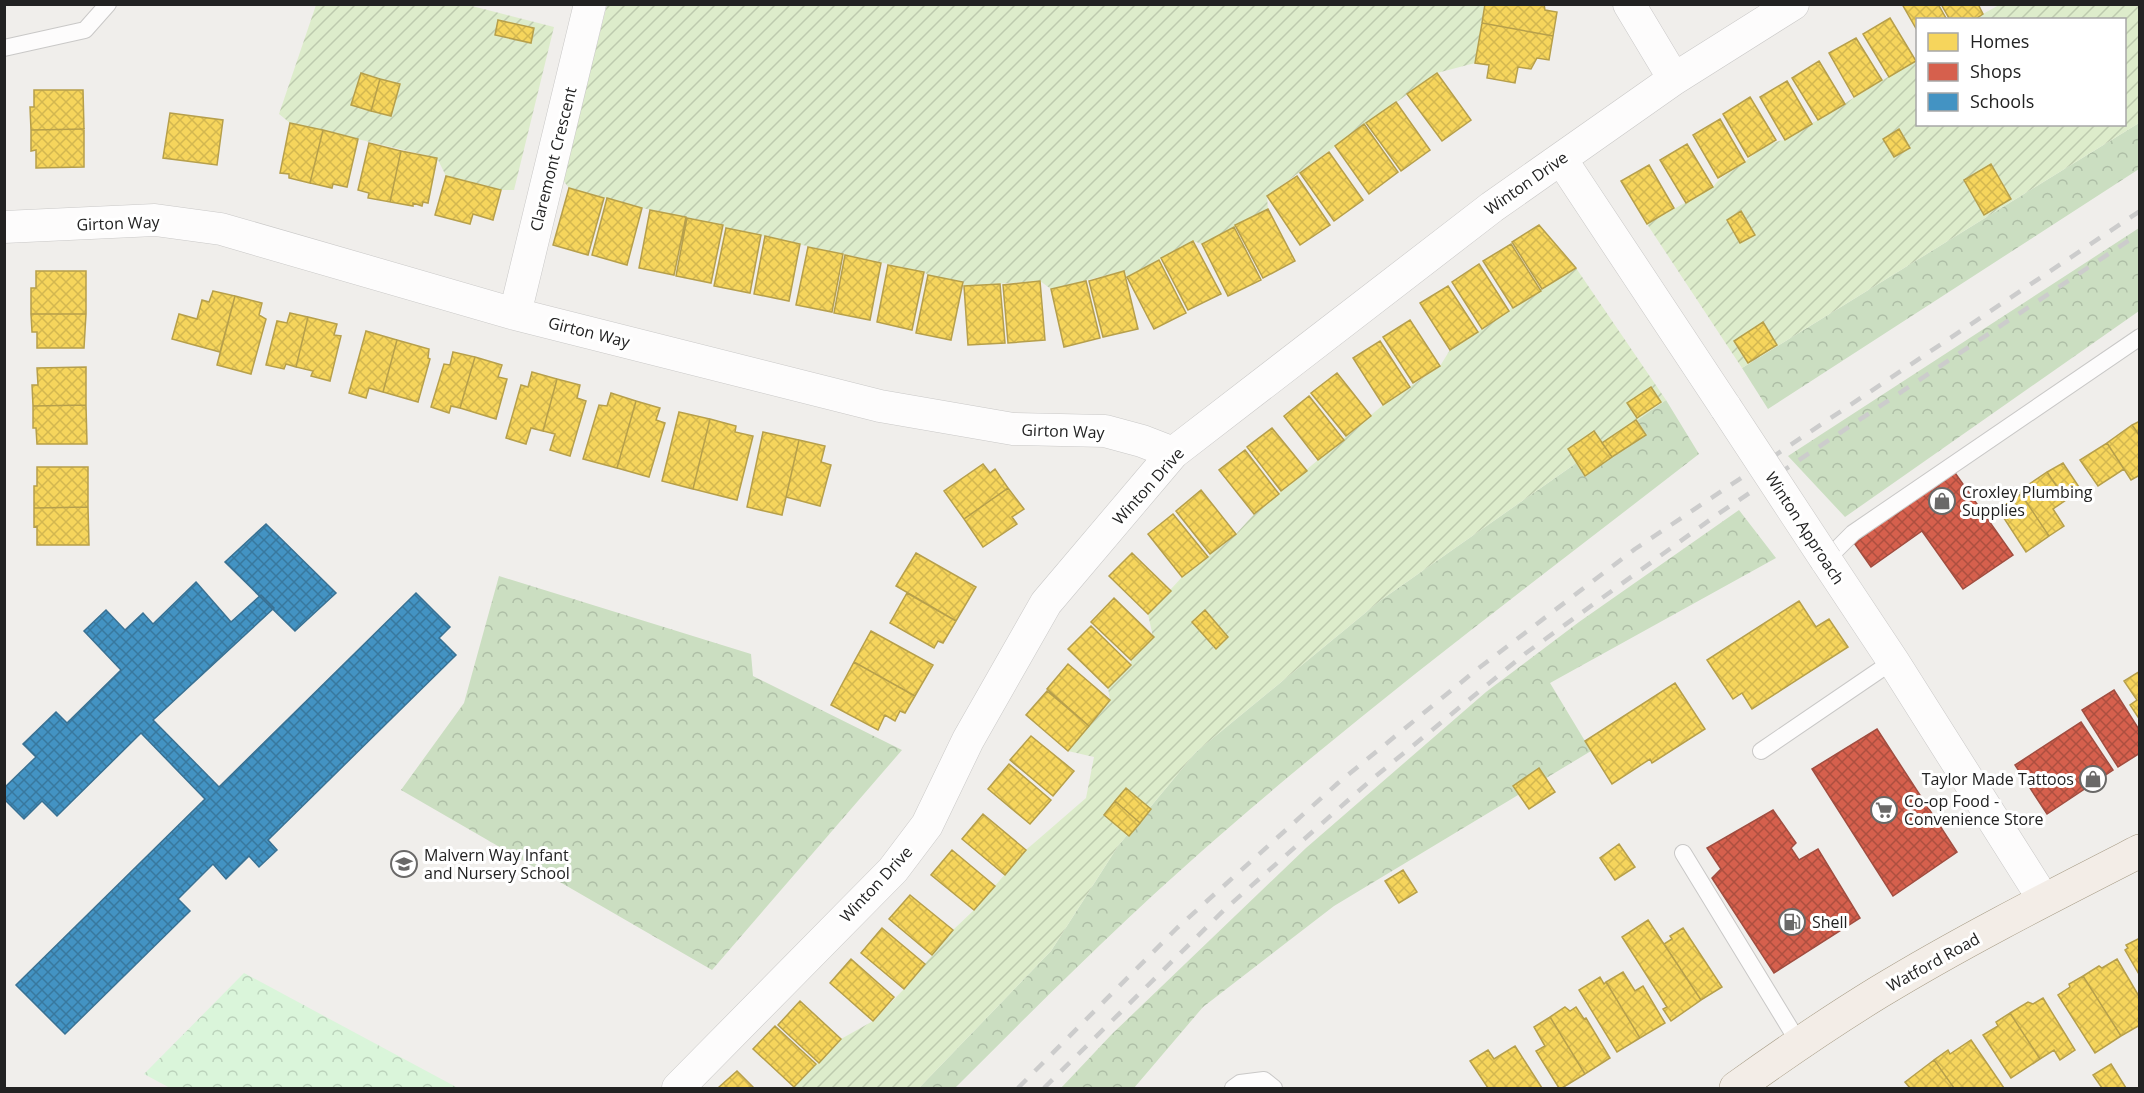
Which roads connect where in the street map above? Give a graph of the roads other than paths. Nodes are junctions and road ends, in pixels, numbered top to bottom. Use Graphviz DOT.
graph roads {
  1 [pos="108,4"];
  2 [pos="590,4"];
  3 [pos="1629,4"];
  4 [pos="1792,4"];
  5 [pos="4,48"];
  6 [pos="1674,79"];
  7 [pos="1561,159"];
  8 [pos="4,227"];
  9 [pos="515,314"];
  10 [pos="2139,337"];
  11 [pos="1173,453"];
  12 [pos="1826,560"];
  13 [pos="1893,661"];
  14 [pos="1761,751"];
  15 [pos="2139,851"];
  16 [pos="1683,852"];
  17 [pos="2044,900"];
  18 [pos="1799,1043"];
  19 [pos="678,1089"];
  20 [pos="1233,1089"];
  21 [pos="1275,1089"];
  22 [pos="1736,1089"];
  1 -- 5 [label="lane"];
  2 -- 9 [label="street, Claremont Crescent"];
  3 -- 6 [label="street"];
  4 -- 6 [label="street, Winton Drive"];
  6 -- 7 [label="street, Winton Drive"];
  7 -- 11 [label="street, Winton Drive"];
  7 -- 12 [label="street, Winton Approach, bridge"];
  8 -- 9 [label="street, Girton Way"];
  9 -- 11 [label="street, Girton Way"];
  10 -- 12 [label="lane"];
  11 -- 19 [label="street, Winton Drive"];
  12 -- 13 [label="street, Winton Approach"];
  13 -- 14 [label="lane"];
  13 -- 17 [label="street, Winton Approach"];
  15 -- 17 [label="main road, Watford Road"];
  16 -- 18 [label="lane"];
  17 -- 18 [label="main road, Watford Road"];
  18 -- 22 [label="main road, Watford Road"];
  20 -- 21 [label="lane"];
}
